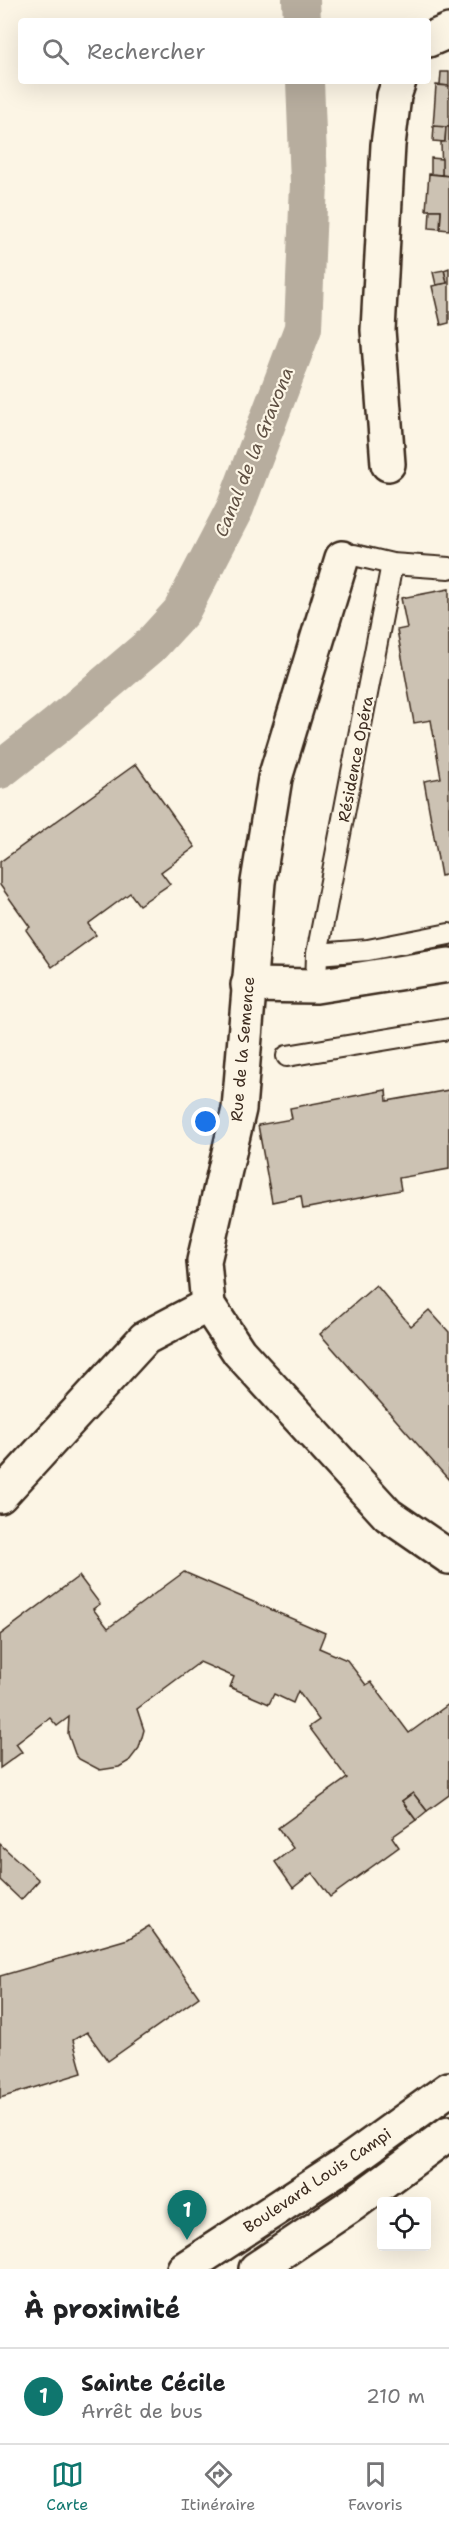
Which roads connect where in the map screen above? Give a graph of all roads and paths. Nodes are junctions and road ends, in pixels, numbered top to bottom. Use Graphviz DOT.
graph roads {
  1 [pos="449,31"];
  2 [pos="431,39"];
  3 [pos="398,84"];
  4 [pos="388,464"];
  5 [pos="342,558"];
  6 [pos="392,564"];
  7 [pos="449,568"];
  8 [pos="449,934"];
  9 [pos="449,965"];
  10 [pos="317,970"];
  11 [pos="248,985"];
  12 [pos="449,1029"];
  13 [pos="286,1056"];
  14 [pos="208,1305"];
  15 [pos="0,1496"];
  16 [pos="449,1557"];
  17 [pos="449,2089"];
  18 [pos="449,2133"];
  19 [pos="184,2269"];
  20 [pos="256,2269"];
  1 -- 2 [label="street"];
  3 -- 4 [label="street"];
  5 -- 6 [label="lane"];
  5 -- 11 [label="street, Rue de la Semence"];
  6 -- 7 [label="lane"];
  6 -- 10 [label="lane, Résidence Opéra"];
  8 -- 10 [label="lane"];
  9 -- 10 [label="street"];
  10 -- 11 [label="street"];
  11 -- 14 [label="street, Rue de la Semence"];
  12 -- 13 [label="lane"];
  14 -- 15 [label="street"];
  14 -- 16 [label="street, Rue de la Semence"];
  17 -- 19 [label="street, Boulevard Louis Campi"];
  18 -- 20 [label="street"];
}
